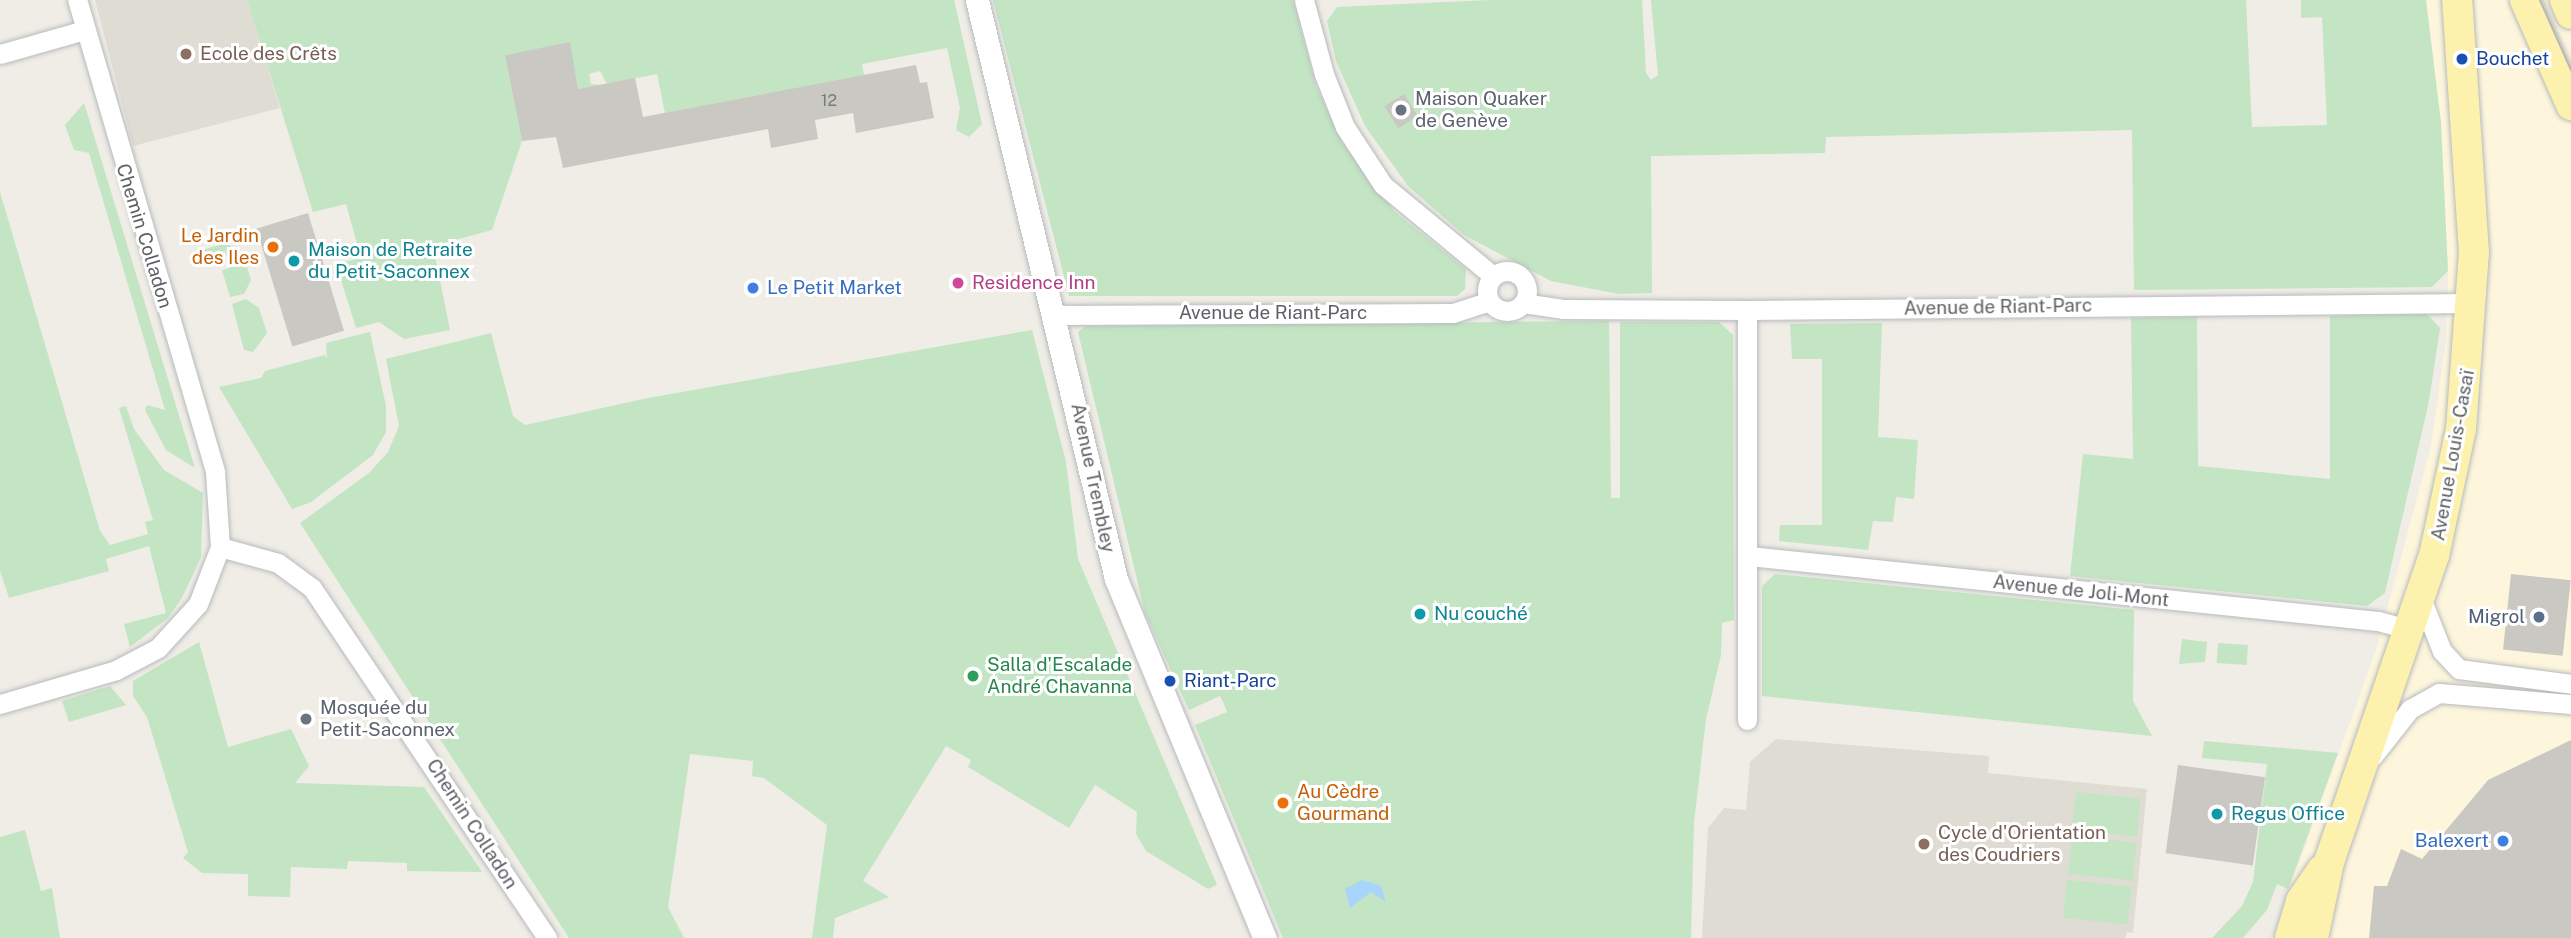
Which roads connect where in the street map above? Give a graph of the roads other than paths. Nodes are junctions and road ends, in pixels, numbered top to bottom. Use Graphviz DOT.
graph roads {
  1 [pos="77,0"];
  2 [pos="977,0"];
  3 [pos="1304,0"];
  4 [pos="2447,0"];
  5 [pos="2457,0"];
  6 [pos="2525,0"];
  7 [pos="2565,0"];
  8 [pos="2571,14"];
  9 [pos="85,30"];
  10 [pos="2458,32"];
  11 [pos="0,54"];
  12 [pos="2571,105"];
  13 [pos="1493,276"];
  14 [pos="1489,301"];
  15 [pos="1523,303"];
  16 [pos="2474,303"];
  17 [pos="1747,310"];
  18 [pos="1055,315"];
  19 [pos="220,547"];
  20 [pos="1749,556"];
  21 [pos="2421,598"];
  22 [pos="2412,630"];
  23 [pos="2571,684"];
  24 [pos="0,704"];
  25 [pos="2571,704"];
  26 [pos="1747,720"];
  27 [pos="2365,765"];
  28 [pos="2329,862"];
  29 [pos="547,938"];
  30 [pos="1265,938"];
  31 [pos="2290,938"];
  32 [pos="2313,938"];
  1 -- 9 [label="street, Chemin Colladon"];
  2 -- 18 [label="street, Avenue Trembley"];
  3 -- 13 [label="street"];
  4 -- 10 [label="main road, Avenue Louis-Casaï"];
  5 -- 10 [label="main road, Avenue Louis-Casaï"];
  6 -- 12 [label="main road"];
  7 -- 8 [label="main road"];
  9 -- 11 [label="street"];
  9 -- 19 [label="street, Chemin Colladon"];
  10 -- 16 [label="main road, Avenue Louis-Casaï"];
  13 -- 14 [label="street"];
  13 -- 15 [label="street"];
  14 -- 15 [label="street"];
  14 -- 18 [label="street, Avenue de Riant-Parc"];
  15 -- 17 [label="street, Avenue de Riant-Parc"];
  16 -- 17 [label="street, Avenue de Riant-Parc"];
  16 -- 21 [label="main road, Avenue Louis-Casaï"];
  17 -- 20 [label="street"];
  18 -- 30 [label="street, Avenue Trembley"];
  19 -- 24 [label="street"];
  19 -- 29 [label="street, Chemin Colladon"];
  20 -- 22 [label="street, Avenue de Joli-Mont"];
  20 -- 26 [label="street"];
  21 -- 22 [label="main road, Avenue Louis-Casaï"];
  21 -- 23 [label="street"];
  22 -- 27 [label="main road, Avenue Louis-Casaï"];
  25 -- 27 [label="street"];
  27 -- 28 [label="main road, Avenue Louis-Casaï"];
  28 -- 31 [label="main road, Avenue Louis-Casaï"];
  28 -- 32 [label="main road, Avenue Louis-Casaï"];
}
